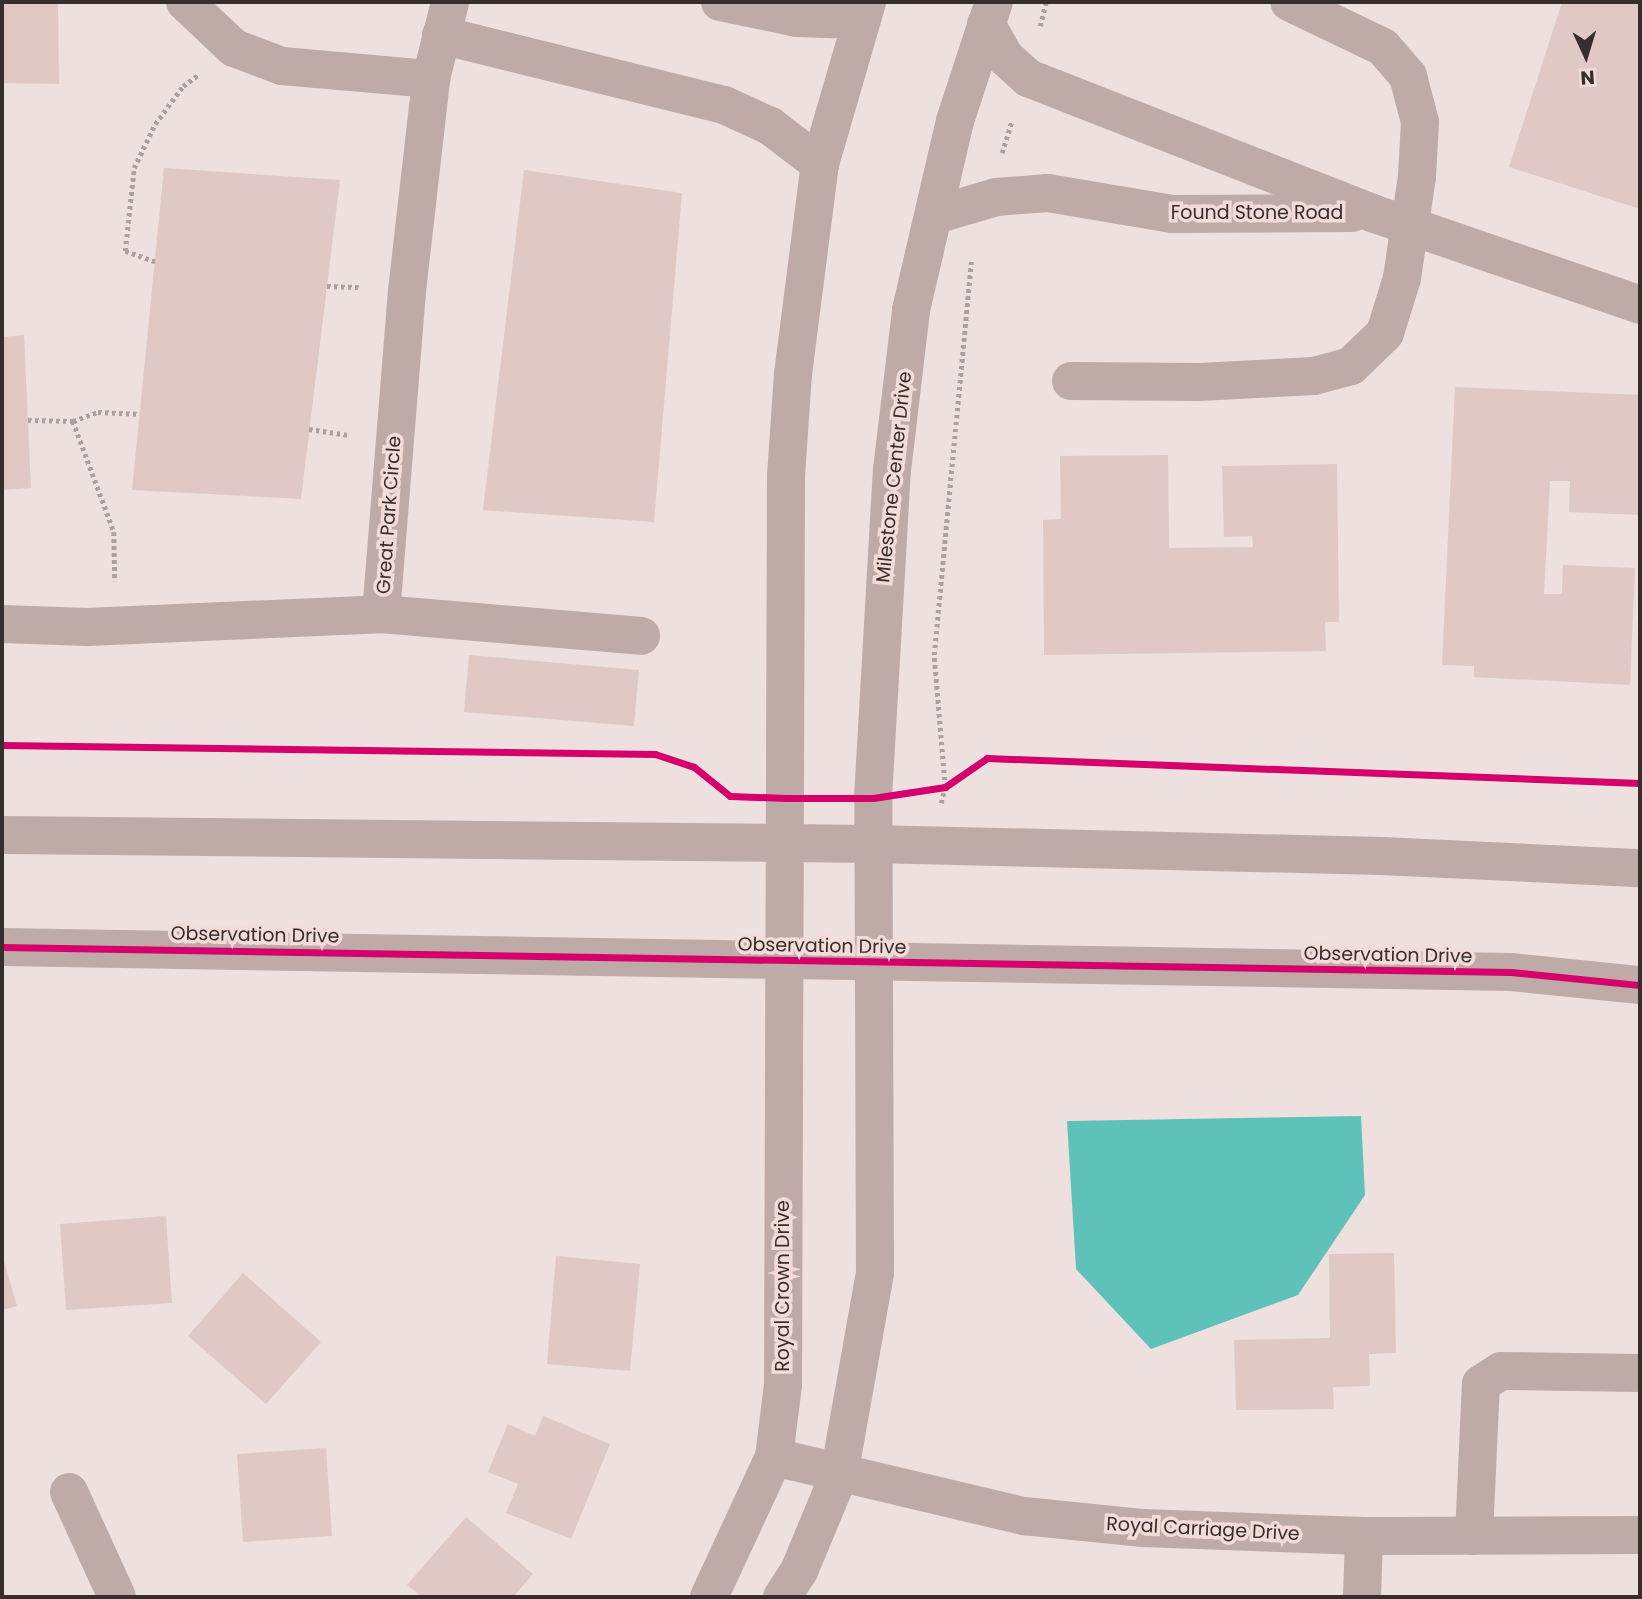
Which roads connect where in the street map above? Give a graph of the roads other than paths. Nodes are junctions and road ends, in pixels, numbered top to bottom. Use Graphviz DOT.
graph roads {
  1 [pos="185,2"];
  2 [pos="720,2"];
  3 [pos="1289,2"];
  4 [pos="866,4"];
  5 [pos="990,13"];
  6 [pos="445,18"];
  7 [pos="432,79"];
  8 [pos="820,164"];
  9 [pos="935,215"];
  10 [pos="1390,219"];
  11 [pos="1640,305"];
  12 [pos="1071,381"];
  13 [pos="382,614"];
  14 [pos="2,624"];
  15 [pos="641,636"];
  16 [pos="2,835"];
  17 [pos="785,843"];
  18 [pos="873,844"];
  19 [pos="1640,868"];
  20 [pos="2,947"];
  21 [pos="784,960"];
  22 [pos="873,963"];
  23 [pos="1640,985"];
  24 [pos="1640,1373"];
  25 [pos="774,1458"];
  26 [pos="839,1475"];
  27 [pos="69,1492"];
  28 [pos="1640,1535"];
  29 [pos="1364,1536"];
  30 [pos="1475,1536"];
  31 [pos="117,1597"];
  32 [pos="709,1597"];
  33 [pos="782,1597"];
  34 [pos="1362,1597"];
  1 -- 7 [label="street"];
  2 -- 4 [label="street"];
  3 -- 10 [label="street"];
  4 -- 8 [label="street"];
  5 -- 9 [label="street, Milestone Center Drive"];
  5 -- 10 [label="street, Found Stone Road"];
  6 -- 7 [label="street, Great Park Circle"];
  6 -- 8 [label="street, Great Park Circle"];
  7 -- 13 [label="street, Great Park Circle"];
  8 -- 17 [label="street"];
  9 -- 10 [label="street, Found Stone Road"];
  9 -- 18 [label="street, Milestone Center Drive"];
  10 -- 11 [label="street, Found Stone Road"];
  10 -- 12 [label="street"];
  13 -- 14 [label="street, Great Park Circle"];
  13 -- 15 [label="street"];
  16 -- 17 [label="street"];
  17 -- 18 [label="street"];
  17 -- 21 [label="street"];
  18 -- 19 [label="street"];
  18 -- 22 [label="street, Milestone Center Drive"];
  20 -- 21 [label="street, Observation Drive"];
  21 -- 22 [label="street, Observation Drive"];
  21 -- 25 [label="street, Royal Crown Drive"];
  22 -- 23 [label="street, Observation Drive"];
  22 -- 26 [label="street"];
  24 -- 30 [label="street"];
  25 -- 26 [label="street, Royal Carriage Drive"];
  25 -- 32 [label="street, Royal Crown Drive"];
  26 -- 29 [label="street, Royal Carriage Drive"];
  26 -- 33 [label="street"];
  27 -- 31 [label="street"];
  28 -- 30 [label="street, Royal Carriage Drive"];
  29 -- 30 [label="street, Royal Carriage Drive"];
  29 -- 34 [label="street"];
}
